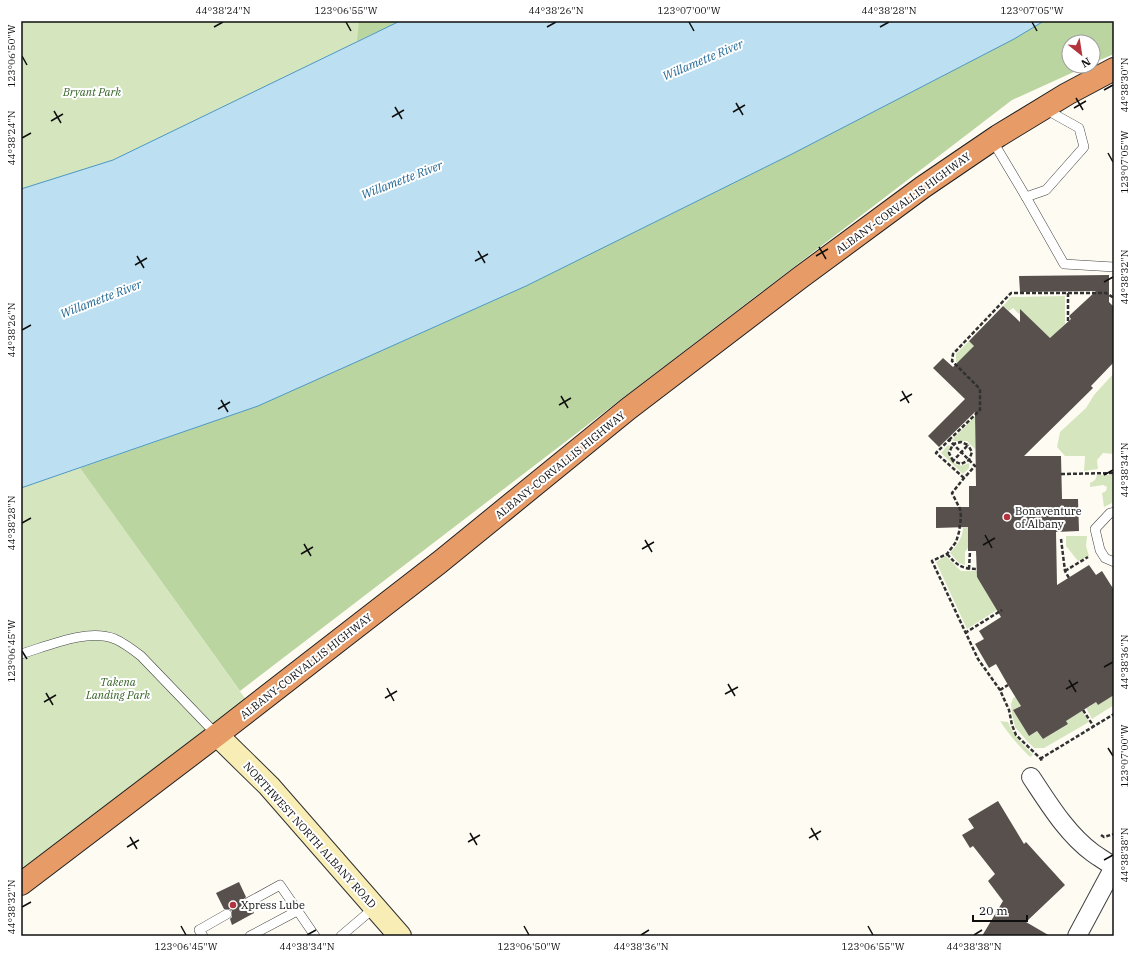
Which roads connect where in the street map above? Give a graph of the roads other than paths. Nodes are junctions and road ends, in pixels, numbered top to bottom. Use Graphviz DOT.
graph roads {
  1 [pos="1114,69"];
  2 [pos="1044,108"];
  3 [pos="992,140"];
  4 [pos="1026,197"];
  5 [pos="1114,267"];
  6 [pos="1114,512"];
  7 [pos="1114,562"];
  8 [pos="21,654"];
  9 [pos="217,735"];
  10 [pos="1031,777"];
  11 [pos="1114,867"];
  12 [pos="21,884"];
  13 [pos="249,902"];
  14 [pos="375,907"];
  15 [pos="297,911"];
  16 [pos="227,914"];
  17 [pos="203,936"];
  18 [pos="250,936"];
  19 [pos="315,936"];
  20 [pos="341,936"];
  21 [pos="400,936"];
  22 [pos="1077,936"];
  1 -- 2 [label="highway, ALBANY-CORVALLIS HIGHWAY"];
  2 -- 3 [label="highway, ALBANY-CORVALLIS HIGHWAY"];
  2 -- 4 [label="lane"];
  3 -- 4 [label="lane"];
  3 -- 9 [label="highway, ALBANY-CORVALLIS HIGHWAY"];
  4 -- 5 [label="lane"];
  6 -- 7 [label="lane"];
  8 -- 9 [label="lane"];
  9 -- 12 [label="highway, ALBANY-CORVALLIS HIGHWAY"];
  9 -- 14 [label="main road, NORTHWEST NORTH ALBANY ROAD"];
  10 -- 11 [label="street"];
  11 -- 22 [label="street"];
  13 -- 15 [label="lane"];
  14 -- 20 [label="lane"];
  14 -- 21 [label="main road, NORTHWEST NORTH ALBANY ROAD"];
  15 -- 18 [label="lane"];
  15 -- 19 [label="lane"];
  16 -- 17 [label="lane"];
}
